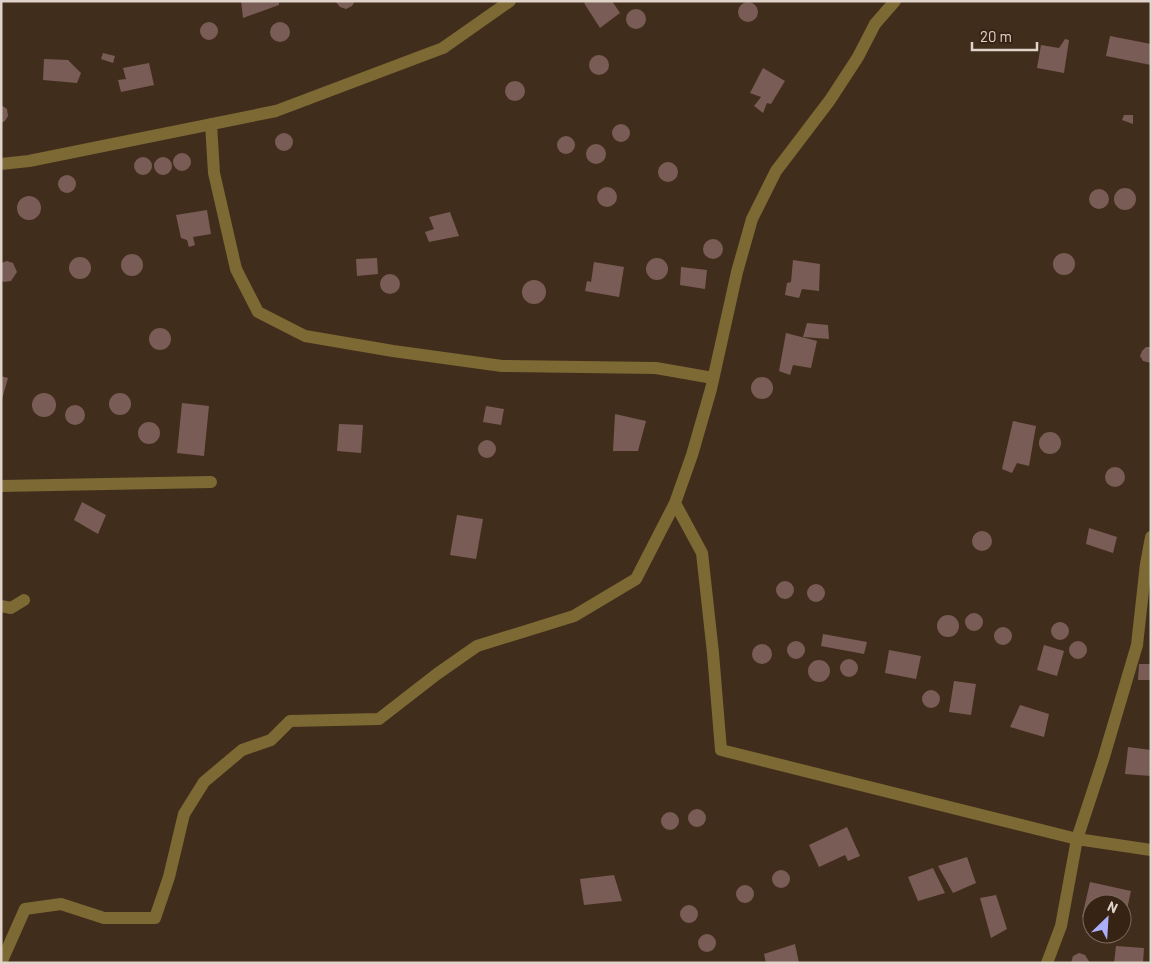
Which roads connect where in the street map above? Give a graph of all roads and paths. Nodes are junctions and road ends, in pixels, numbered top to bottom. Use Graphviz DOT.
graph roads {
  1 [pos="510,1"];
  2 [pos="895,1"];
  3 [pos="211,124"];
  4 [pos="1,164"];
  5 [pos="713,378"];
  6 [pos="211,482"];
  7 [pos="1,486"];
  8 [pos="675,503"];
  9 [pos="1151,537"];
  10 [pos="24,600"];
  11 [pos="1,606"];
  12 [pos="1076,839"];
  13 [pos="1151,850"];
  14 [pos="1,963"];
  15 [pos="1047,963"];
  1 -- 3 [label="street"];
  2 -- 5 [label="street"];
  3 -- 4 [label="street"];
  3 -- 5 [label="street"];
  5 -- 8 [label="street"];
  6 -- 7 [label="street"];
  8 -- 12 [label="street"];
  8 -- 14 [label="street"];
  9 -- 12 [label="street"];
  10 -- 11 [label="street"];
  12 -- 13 [label="street"];
  12 -- 15 [label="street"];
}
